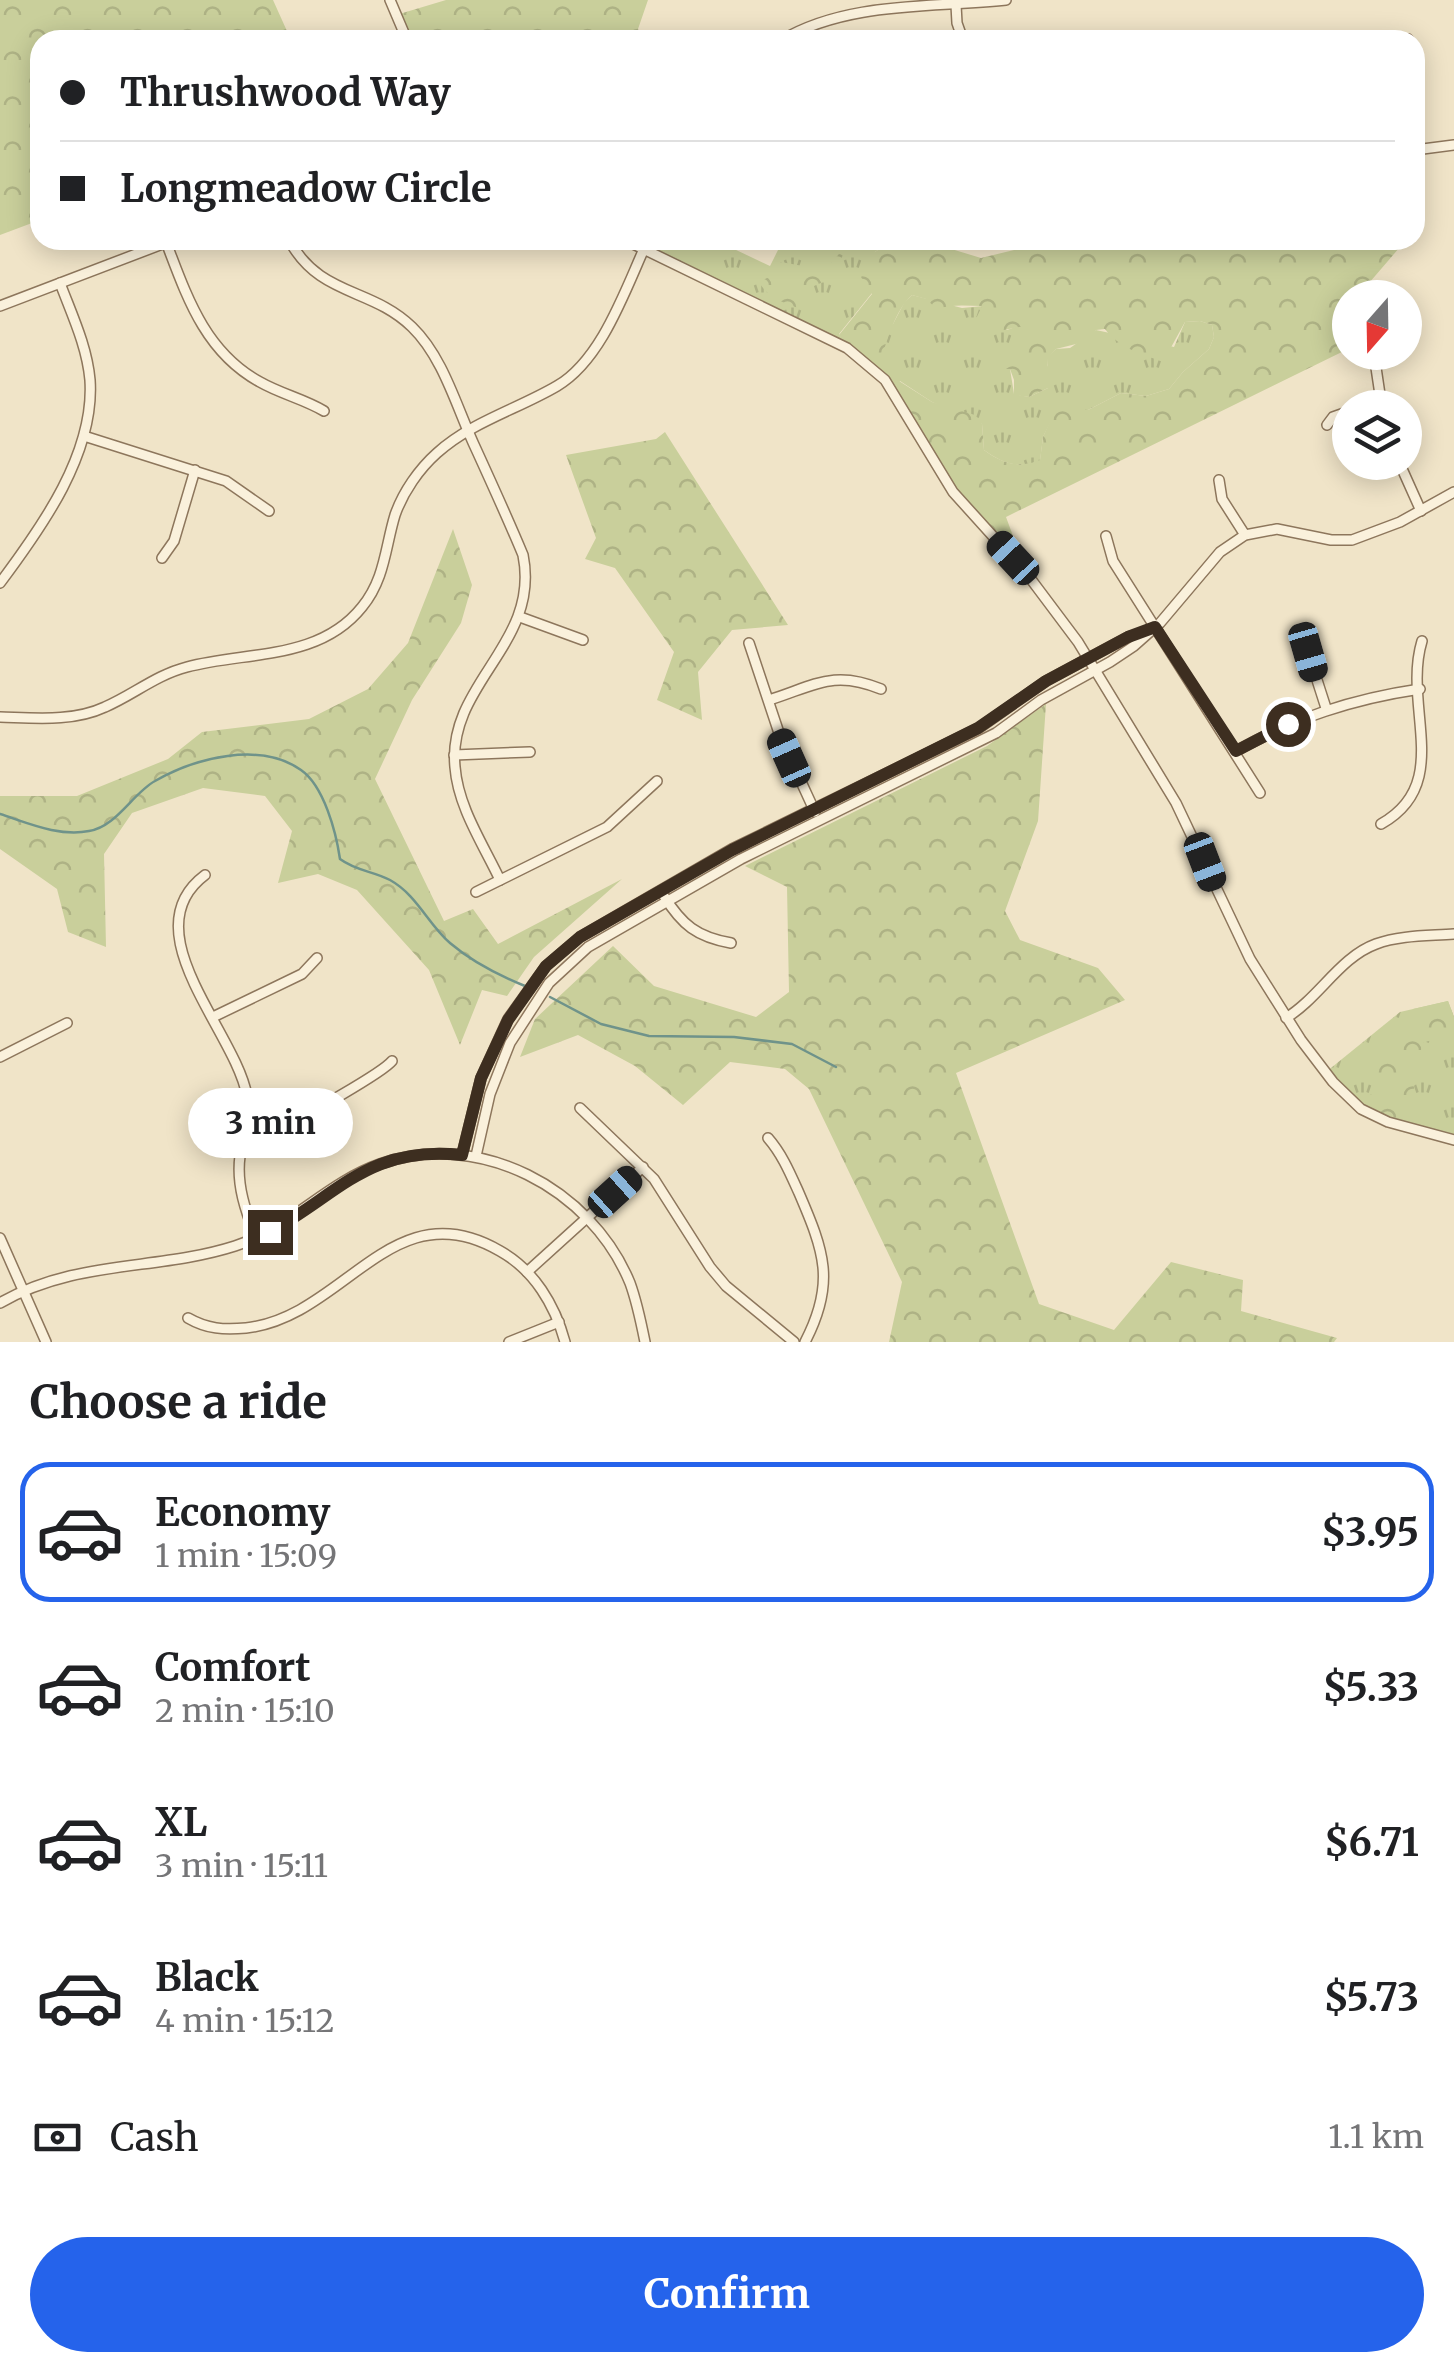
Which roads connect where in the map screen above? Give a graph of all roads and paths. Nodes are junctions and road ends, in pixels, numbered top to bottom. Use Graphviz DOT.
graph roads {
  1 [pos="390,0"];
  2 [pos="1006,0"];
  3 [pos="956,5"];
  4 [pos="403,30"];
  5 [pos="803,30"];
  6 [pos="960,30"];
  7 [pos="1454,145"];
  8 [pos="1425,149"];
  9 [pos="146,250"];
  10 [pos="172,250"];
  11 [pos="296,250"];
  12 [pos="643,250"];
  13 [pos="658,250"];
  14 [pos="60,284"];
  15 [pos="0,306"];
  16 [pos="324,411"];
  17 [pos="1332,420"];
  18 [pos="1327,424"];
  19 [pos="468,431"];
  20 [pos="84,436"];
  21 [pos="195,470"];
  22 [pos="1219,480"];
  23 [pos="1407,480"];
  24 [pos="1454,492"];
  25 [pos="269,512"];
  26 [pos="1422,512"];
  27 [pos="1245,535"];
  28 [pos="1106,536"];
  29 [pos="162,558"];
  30 [pos="0,583"];
  31 [pos="520,617"];
  32 [pos="1152,629"];
  33 [pos="583,640"];
  34 [pos="1422,641"];
  35 [pos="749,643"];
  36 [pos="1308,652"];
  37 [pos="1089,659"];
  38 [pos="1096,671"];
  39 [pos="881,689"];
  40 [pos="1420,689"];
  41 [pos="769,700"];
  42 [pos="1326,708"];
  43 [pos="0,718"];
  44 [pos="1236,751"];
  45 [pos="530,752"];
  46 [pos="454,755"];
  47 [pos="657,781"];
  48 [pos="1260,793"];
  49 [pos="813,809"];
  50 [pos="819,822"];
  51 [pos="1381,824"];
  52 [pos="205,875"];
  53 [pos="500,880"];
  54 [pos="660,889"];
  55 [pos="476,892"];
  56 [pos="667,900"];
  57 [pos="1454,934"];
  58 [pos="731,943"];
  59 [pos="317,958"];
  60 [pos="214,1018"];
  61 [pos="1286,1018"];
  62 [pos="67,1024"];
  63 [pos="0,1056"];
  64 [pos="392,1061"];
  65 [pos="580,1108"];
  66 [pos="246,1124"];
  67 [pos="768,1138"];
  68 [pos="1454,1140"];
  69 [pos="462,1155"];
  70 [pos="476,1156"];
  71 [pos="643,1167"];
  72 [pos="587,1217"];
  73 [pos="0,1238"];
  74 [pos="256,1238"];
  75 [pos="528,1272"];
  76 [pos="22,1291"];
  77 [pos="0,1303"];
  78 [pos="188,1318"];
  79 [pos="558,1322"];
  80 [pos="46,1342"];
  81 [pos="510,1342"];
  82 [pos="564,1342"];
  83 [pos="644,1342"];
  84 [pos="794,1342"];
  85 [pos="804,1342"];
  1 -- 4 [label="street"];
  2 -- 3 [label="street"];
  3 -- 5 [label="street"];
  3 -- 6 [label="street"];
  7 -- 8 [label="street"];
  9 -- 14 [label="street"];
  10 -- 16 [label="street"];
  11 -- 19 [label="street"];
  12 -- 19 [label="street"];
  13 -- 37 [label="street"];
  14 -- 15 [label="street"];
  14 -- 20 [label="street"];
  17 -- 18 [label="street"];
  19 -- 31 [label="street"];
  19 -- 43 [label="street"];
  20 -- 21 [label="street"];
  20 -- 30 [label="street"];
  21 -- 25 [label="street"];
  21 -- 29 [label="street"];
  22 -- 27 [label="street"];
  23 -- 26 [label="street"];
  24 -- 26 [label="street"];
  26 -- 27 [label="street"];
  27 -- 32 [label="street"];
  28 -- 32 [label="street"];
  31 -- 33 [label="street"];
  31 -- 46 [label="street"];
  32 -- 37 [label="street"];
  32 -- 38 [label="street"];
  32 -- 44 [label="street"];
  34 -- 40 [label="street"];
  35 -- 41 [label="street"];
  36 -- 42 [label="street"];
  37 -- 38 [label="street"];
  37 -- 49 [label="street"];
  38 -- 50 [label="street"];
  38 -- 61 [label="street"];
  39 -- 41 [label="street"];
  40 -- 42 [label="street"];
  40 -- 51 [label="street"];
  41 -- 49 [label="street"];
  42 -- 44 [label="street"];
  44 -- 48 [label="street"];
  45 -- 46 [label="street"];
  46 -- 53 [label="street"];
  47 -- 53 [label="street"];
  49 -- 50 [label="street"];
  49 -- 54 [label="street"];
  50 -- 56 [label="street"];
  52 -- 60 [label="street"];
  53 -- 55 [label="street"];
  54 -- 56 [label="street"];
  54 -- 69 [label="street"];
  56 -- 58 [label="street"];
  56 -- 70 [label="street"];
  57 -- 61 [label="street"];
  59 -- 60 [label="street"];
  60 -- 66 [label="street"];
  61 -- 68 [label="street"];
  62 -- 63 [label="street"];
  64 -- 66 [label="street"];
  65 -- 71 [label="street"];
  66 -- 74 [label="street"];
  67 -- 85 [label="street"];
  69 -- 70 [label="street"];
  69 -- 74 [label="street"];
  70 -- 72 [label="street"];
  71 -- 72 [label="street"];
  71 -- 84 [label="street"];
  72 -- 75 [label="street"];
  72 -- 83 [label="street"];
  73 -- 76 [label="street"];
  74 -- 76 [label="street"];
  75 -- 78 [label="street"];
  75 -- 79 [label="street"];
  76 -- 77 [label="street"];
  76 -- 80 [label="street"];
  79 -- 81 [label="street"];
  79 -- 82 [label="street"];
}
